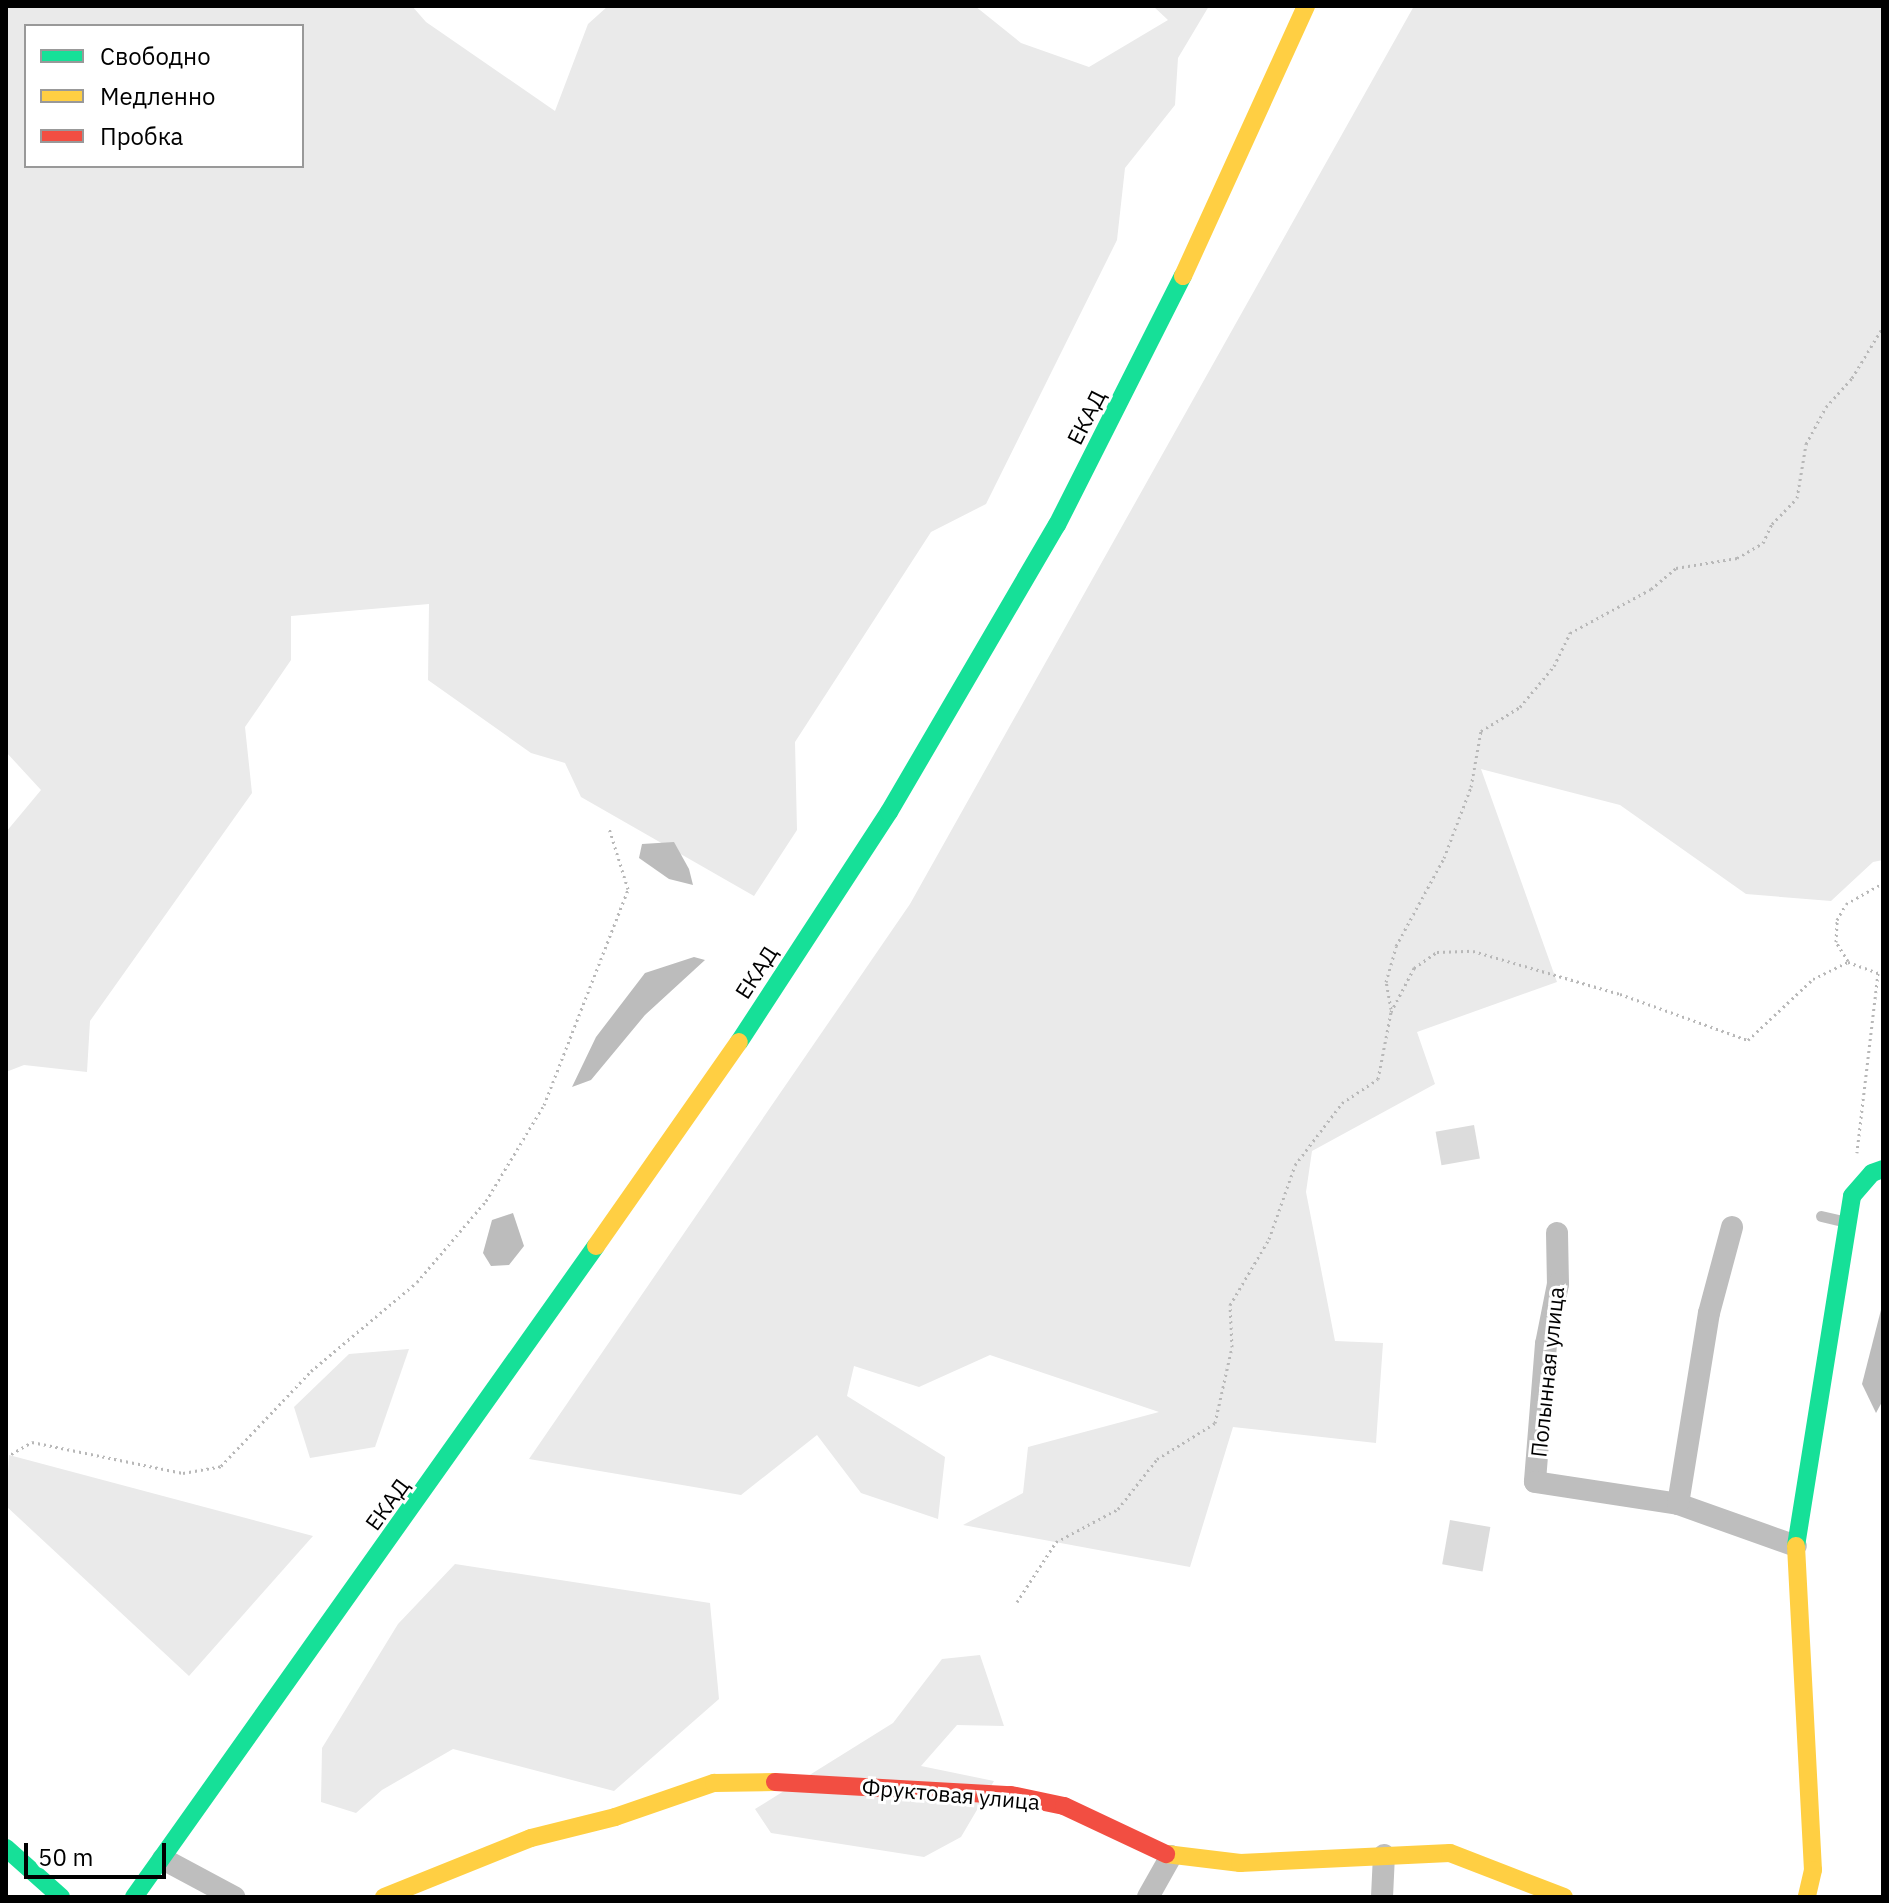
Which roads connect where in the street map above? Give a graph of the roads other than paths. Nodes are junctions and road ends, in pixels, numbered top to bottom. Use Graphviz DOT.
graph roads {
  1 [pos="1306,6"];
  2 [pos="1883,1169"];
  3 [pos="1821,1216"];
  4 [pos="1847,1222"];
  5 [pos="1732,1227"];
  6 [pos="1557,1233"];
  7 [pos="1678,1504"];
  8 [pos="1796,1546"];
  9 [pos="6,1848"];
  10 [pos="1384,1855"];
  11 [pos="1171,1856"];
  12 [pos="163,1859"];
  13 [pos="61,1897"];
  14 [pos="134,1897"];
  15 [pos="234,1897"];
  16 [pos="384,1897"];
  17 [pos="1148,1897"];
  18 [pos="1382,1897"];
  19 [pos="1564,1897"];
  20 [pos="1807,1897"];
  1 -- 12 [label="main road, ЕКАД"];
  2 -- 4 [label="main road"];
  3 -- 4 [label="lane"];
  4 -- 8 [label="main road"];
  5 -- 7 [label="street"];
  6 -- 7 [label="street, Полынная улица"];
  7 -- 8 [label="street, Полынная улица"];
  8 -- 20 [label="main road"];
  9 -- 13 [label="main road"];
  10 -- 11 [label="main road, Фруктовая улица"];
  10 -- 18 [label="street"];
  10 -- 19 [label="main road, Фруктовая улица"];
  11 -- 16 [label="main road, Фруктовая улица"];
  11 -- 17 [label="street"];
  12 -- 14 [label="main road, ЕКАД"];
  12 -- 15 [label="street"];
}
